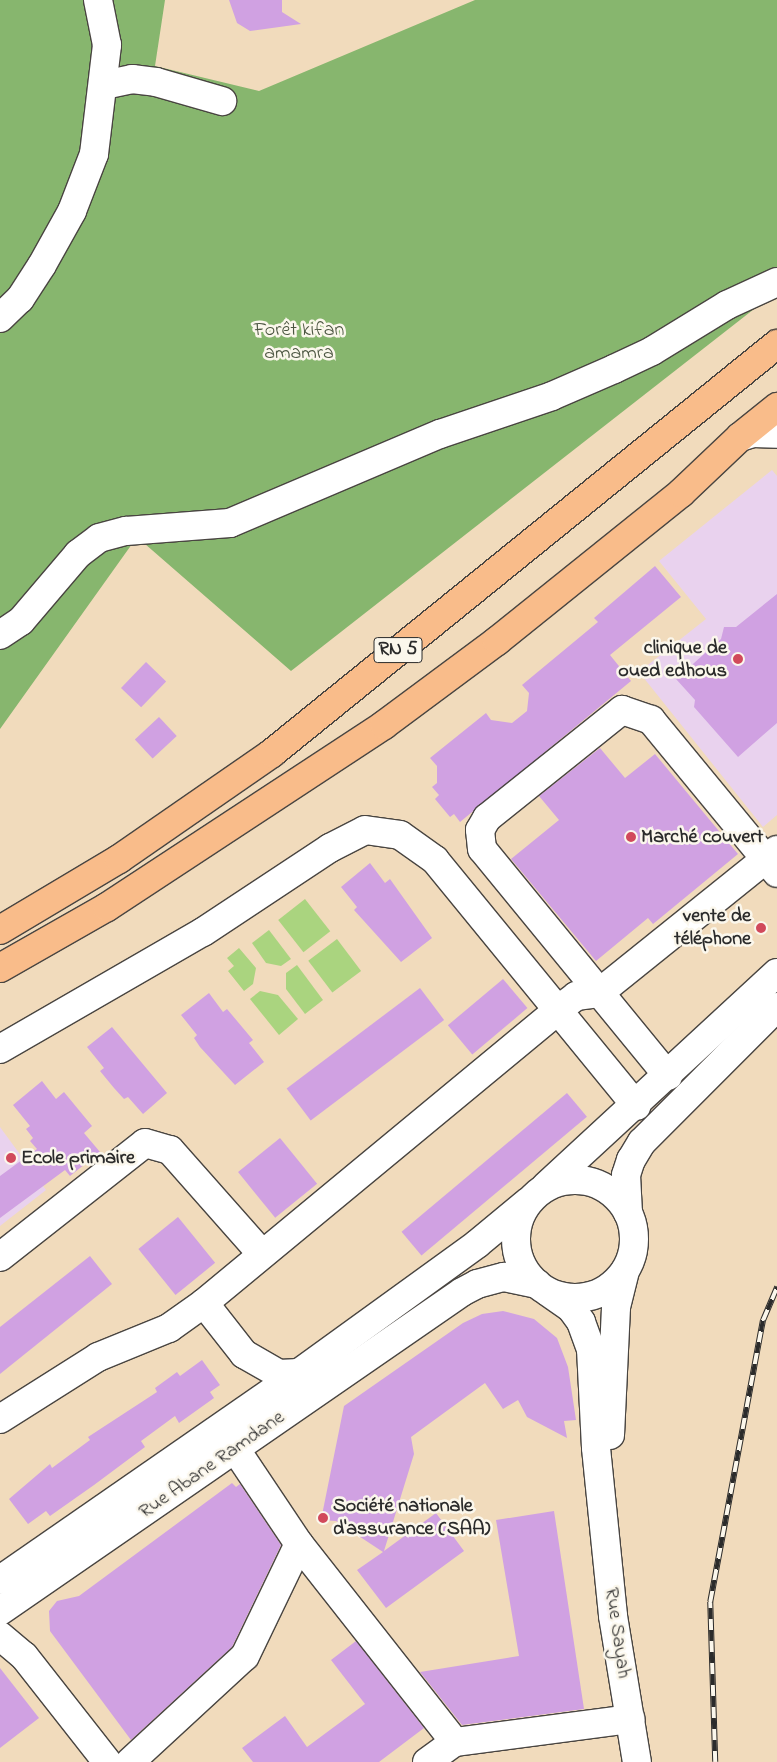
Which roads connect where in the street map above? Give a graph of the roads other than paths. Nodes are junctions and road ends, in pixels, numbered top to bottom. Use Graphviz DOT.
graph roads {
  1 [pos="98,0"];
  2 [pos="104,85"];
  3 [pos="222,101"];
  4 [pos="777,282"];
  5 [pos="0,318"];
  6 [pos="777,344"];
  7 [pos="777,407"];
  8 [pos="777,434"];
  9 [pos="740,437"];
  10 [pos="0,634"];
  11 [pos="773,861"];
  12 [pos="0,930"];
  13 [pos="0,968"];
  14 [pos="777,972"];
  15 [pos="599,993"];
  16 [pos="777,1007"];
  17 [pos="559,1009"];
  18 [pos="0,1049"];
  19 [pos="668,1076"];
  20 [pos="636,1106"];
  21 [pos="534,1196"];
  22 [pos="628,1213"];
  23 [pos="262,1254"];
  24 [pos="0,1257"];
  25 [pos="625,1271"];
  26 [pos="543,1288"];
  27 [pos="204,1303"];
  28 [pos="244,1354"];
  29 [pos="299,1373"];
  30 [pos="245,1410"];
  31 [pos="0,1419"];
  32 [pos="236,1450"];
  33 [pos="604,1504"];
  34 [pos="299,1544"];
  35 [pos="0,1580"];
  36 [pos="3,1624"];
  37 [pos="630,1719"];
  38 [pos="455,1742"];
  39 [pos="107,1762"];
  40 [pos="130,1762"];
  41 [pos="427,1762"];
  42 [pos="637,1762"];
  1 -- 2 [label="street"];
  2 -- 3 [label="street"];
  2 -- 5 [label="street"];
  4 -- 10 [label="street"];
  6 -- 12 [label="main road, RN 5"];
  7 -- 9 [label="main road, RN 5"];
  8 -- 9 [label="street"];
  9 -- 13 [label="main road, RN 5"];
  11 -- 15 [label="street"];
  11 -- 15 [label="street"];
  14 -- 19 [label="street"];
  15 -- 17 [label="street"];
  15 -- 19 [label="street"];
  16 -- 22 [label="street"];
  17 -- 18 [label="street"];
  17 -- 20 [label="street"];
  17 -- 23 [label="street"];
  19 -- 20 [label="street"];
  20 -- 21 [label="street"];
  21 -- 22 [label="street"];
  21 -- 26 [label="street"];
  21 -- 29 [label="street"];
  22 -- 25 [label="street"];
  23 -- 24 [label="street"];
  23 -- 27 [label="street"];
  25 -- 26 [label="street"];
  25 -- 33 [label="street, Rue Sayah"];
  26 -- 32 [label="street, Rue Abane Ramdane"];
  26 -- 33 [label="street, Rue Sayah"];
  27 -- 28 [label="street"];
  27 -- 31 [label="street"];
  28 -- 29 [label="street"];
  28 -- 30 [label="street"];
  29 -- 30 [label="street"];
  30 -- 35 [label="street"];
  32 -- 34 [label="street"];
  32 -- 36 [label="street, Rue Abane Ramdane"];
  33 -- 37 [label="street, Rue Sayah"];
  34 -- 38 [label="street"];
  34 -- 40 [label="street"];
  36 -- 39 [label="street"];
  37 -- 38 [label="street"];
  37 -- 42 [label="street, Rue Sayah"];
  38 -- 41 [label="street"];
}
